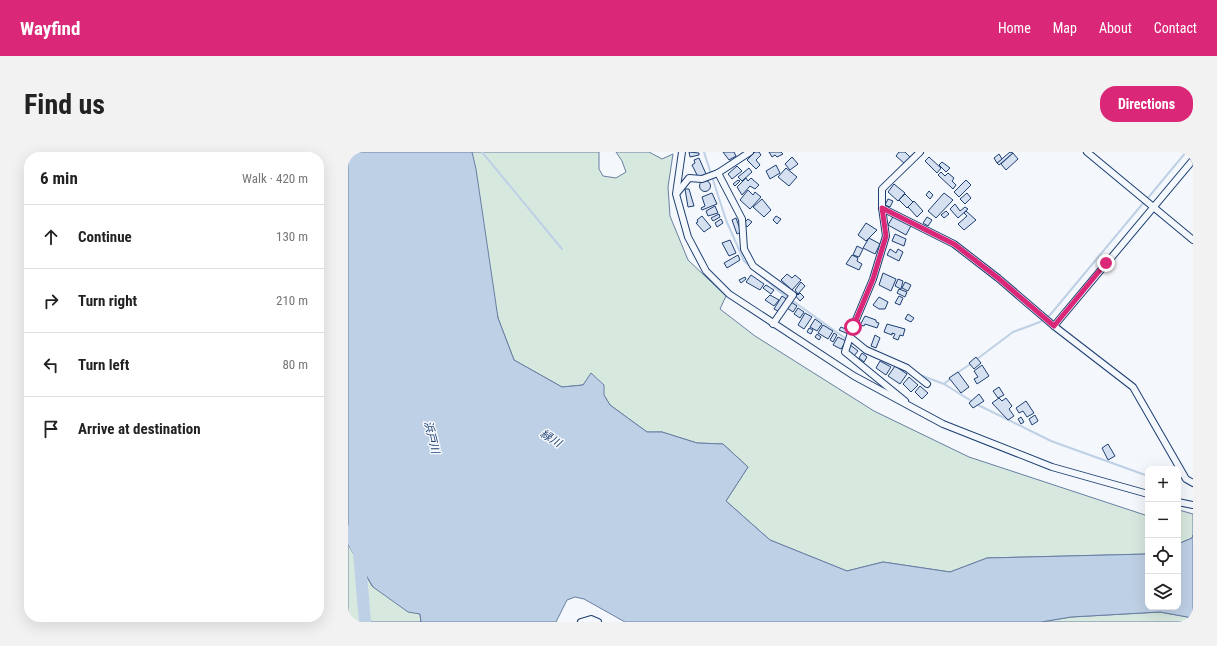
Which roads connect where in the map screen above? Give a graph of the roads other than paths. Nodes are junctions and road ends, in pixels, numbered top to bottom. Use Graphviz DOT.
graph roads {
  1 [pos="682,152"];
  2 [pos="750,152"];
  3 [pos="920,152"];
  4 [pos="1087,152"];
  5 [pos="1193,160"];
  6 [pos="718,172"];
  7 [pos="676,194"];
  8 [pos="882,208"];
  9 [pos="1153,208"];
  10 [pos="1193,240"];
  11 [pos="773,324"];
  12 [pos="1054,326"];
  13 [pos="850,337"];
  14 [pos="927,384"];
  15 [pos="917,410"];
  16 [pos="1193,483"];
  17 [pos="1145,493"];
  18 [pos="1181,503"];
  19 [pos="1193,505"];
  20 [pos="581,622"];
  21 [pos="598,622"];
  1 -- 7 [label="street"];
  2 -- 6 [label="street"];
  3 -- 8 [label="street"];
  4 -- 9 [label="street"];
  5 -- 9 [label="street"];
  6 -- 7 [label="street"];
  6 -- 11 [label="street"];
  7 -- 11 [label="street"];
  8 -- 12 [label="street"];
  8 -- 13 [label="street"];
  9 -- 10 [label="street"];
  9 -- 12 [label="street"];
  11 -- 15 [label="street"];
  12 -- 16 [label="street"];
  13 -- 14 [label="street"];
  13 -- 15 [label="street"];
  15 -- 17 [label="street"];
  18 -- 19 [label="street"];
  20 -- 21 [label="street"];
}
